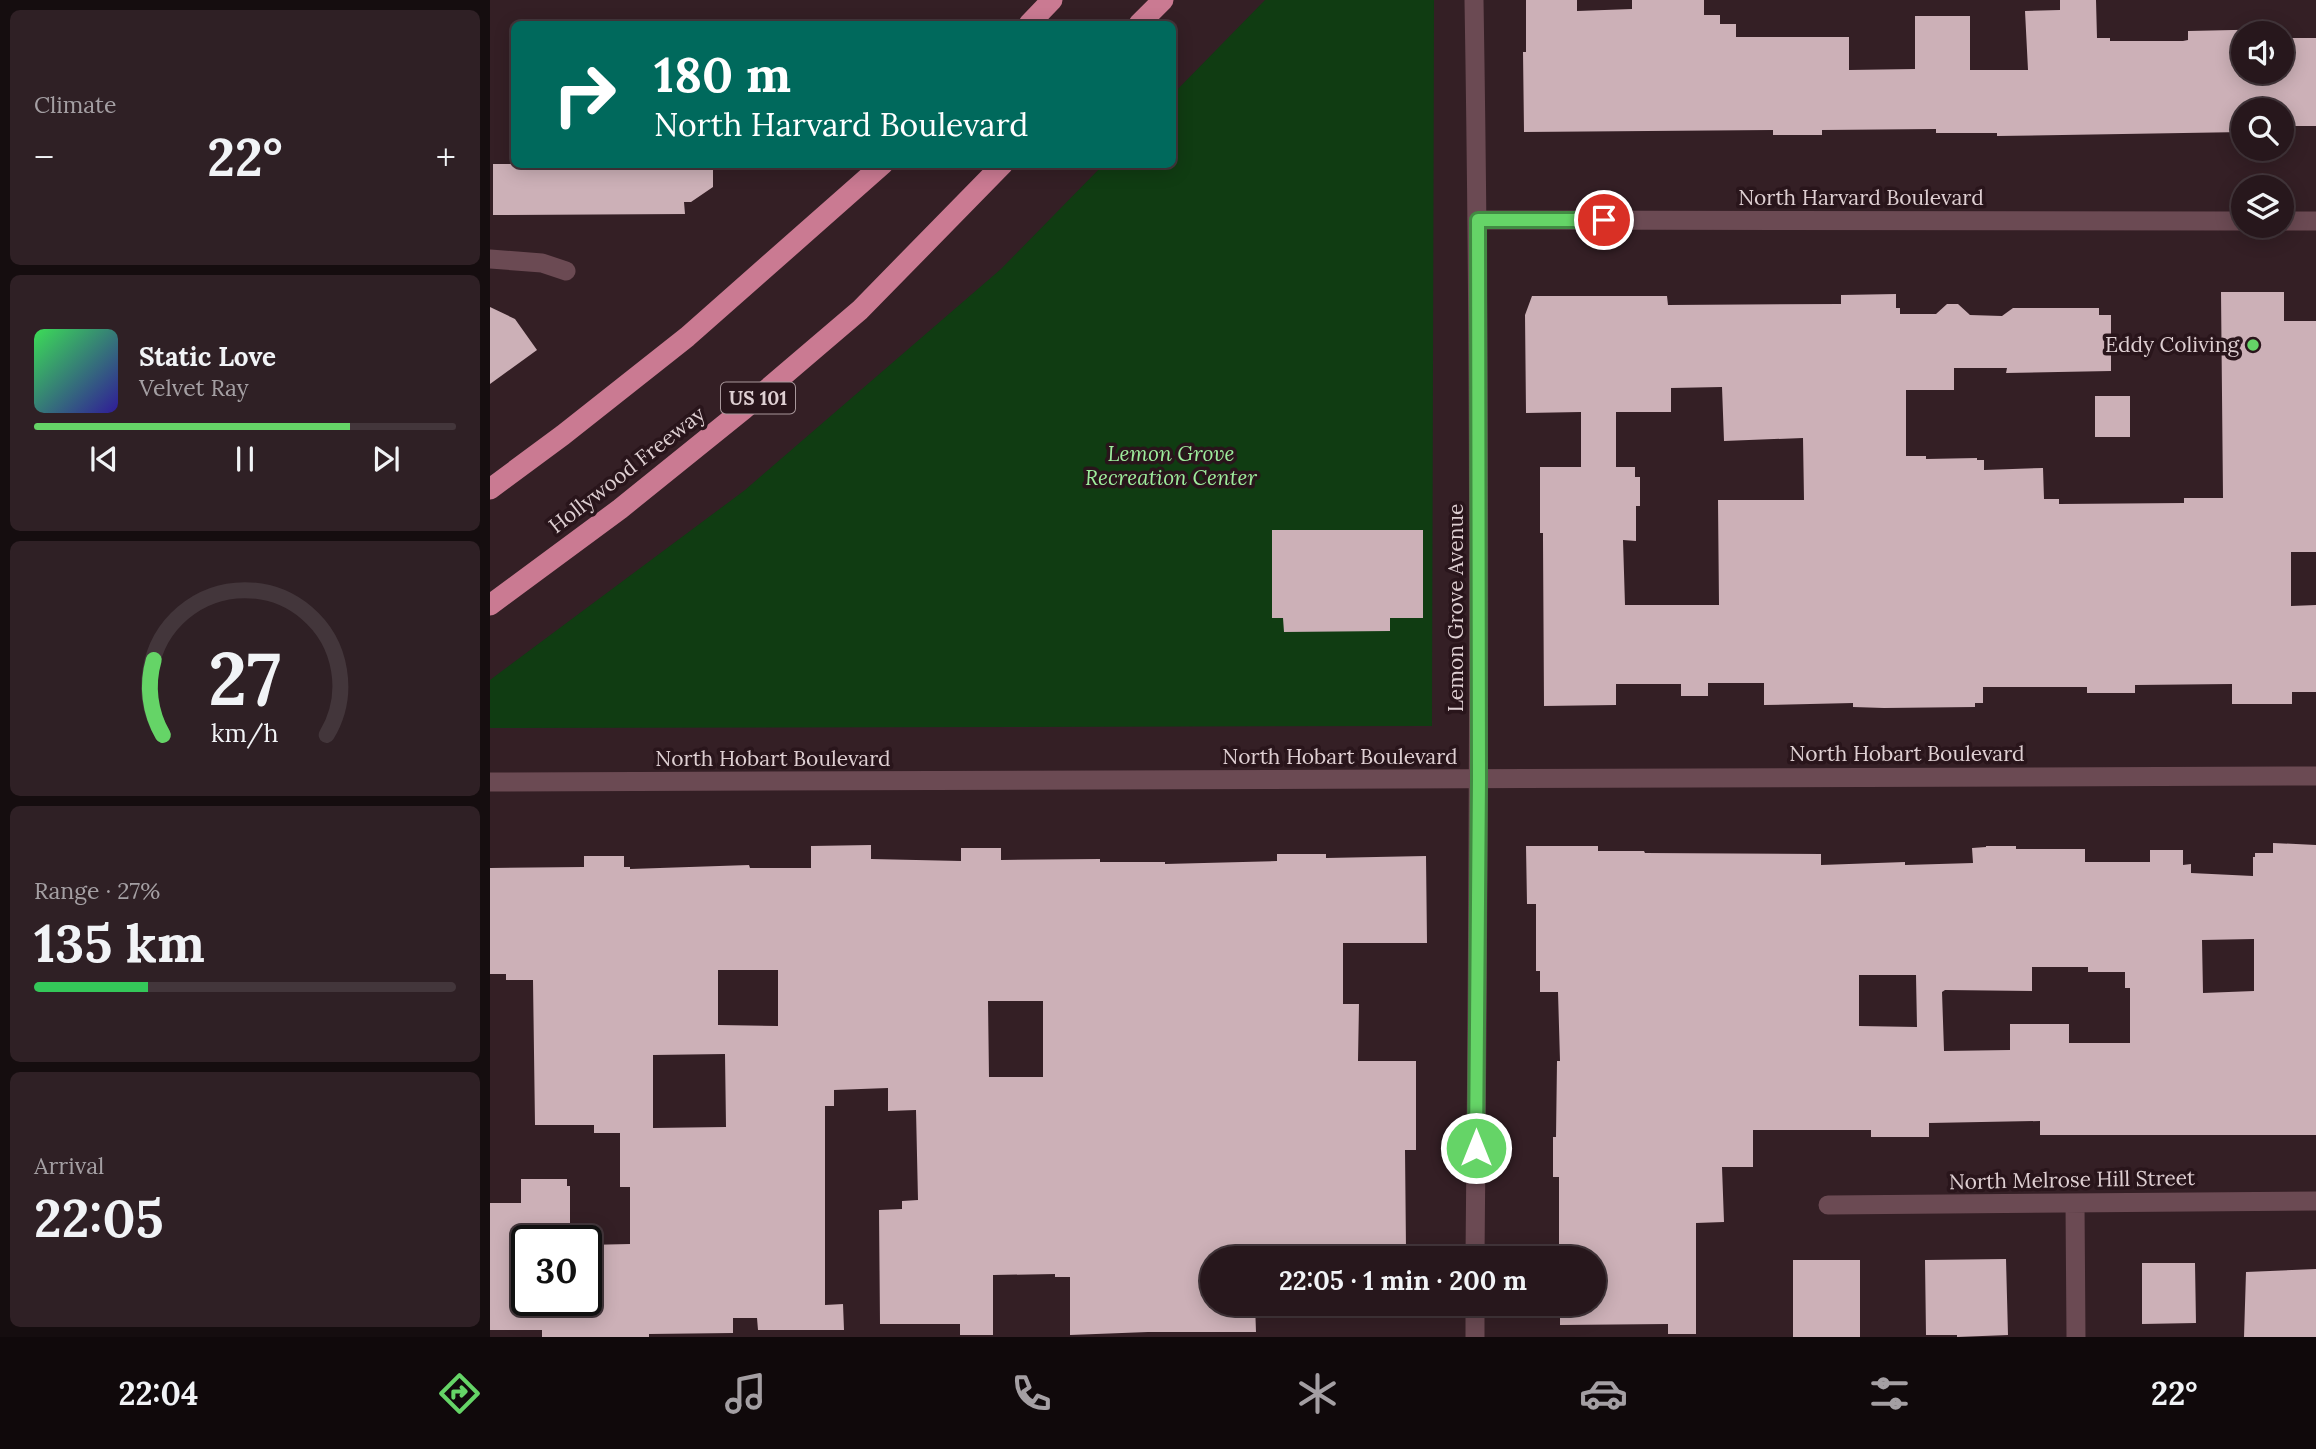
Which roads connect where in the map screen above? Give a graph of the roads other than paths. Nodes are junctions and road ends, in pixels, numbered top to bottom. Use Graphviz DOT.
graph roads {
  1 [pos="1052,0"];
  2 [pos="1163,0"];
  3 [pos="1474,0"];
  4 [pos="1032,21"];
  5 [pos="1142,21"];
  6 [pos="878,168"];
  7 [pos="999,168"];
  8 [pos="1478,220"];
  9 [pos="2231,221"];
  10 [pos="2294,221"];
  11 [pos="2316,221"];
  12 [pos="490,259"];
  13 [pos="566,271"];
  14 [pos="490,489"];
  15 [pos="490,604"];
  16 [pos="2316,776"];
  17 [pos="1479,779"];
  18 [pos="490,782"];
  19 [pos="2316,1201"];
  20 [pos="2076,1203"];
  21 [pos="1828,1205"];
  22 [pos="1475,1246"];
  23 [pos="1475,1316"];
  24 [pos="1475,1337"];
  25 [pos="2076,1337"];
  1 -- 4 [label="highway"];
  2 -- 5 [label="highway"];
  3 -- 8 [label="street, Lemon Grove Avenue"];
  6 -- 14 [label="highway"];
  7 -- 15 [label="highway, Hollywood Freeway / US 101"];
  8 -- 9 [label="street, North Harvard Boulevard"];
  8 -- 17 [label="street, Lemon Grove Avenue"];
  10 -- 11 [label="street"];
  12 -- 13 [label="street"];
  16 -- 17 [label="street, North Hobart Boulevard"];
  17 -- 18 [label="street, North Hobart Boulevard"];
  17 -- 22 [label="street, Lemon Grove Avenue"];
  19 -- 20 [label="street, North Melrose Hill Street"];
  20 -- 21 [label="street, North Melrose Hill Street"];
  20 -- 25 [label="street"];
  23 -- 24 [label="street"];
}
